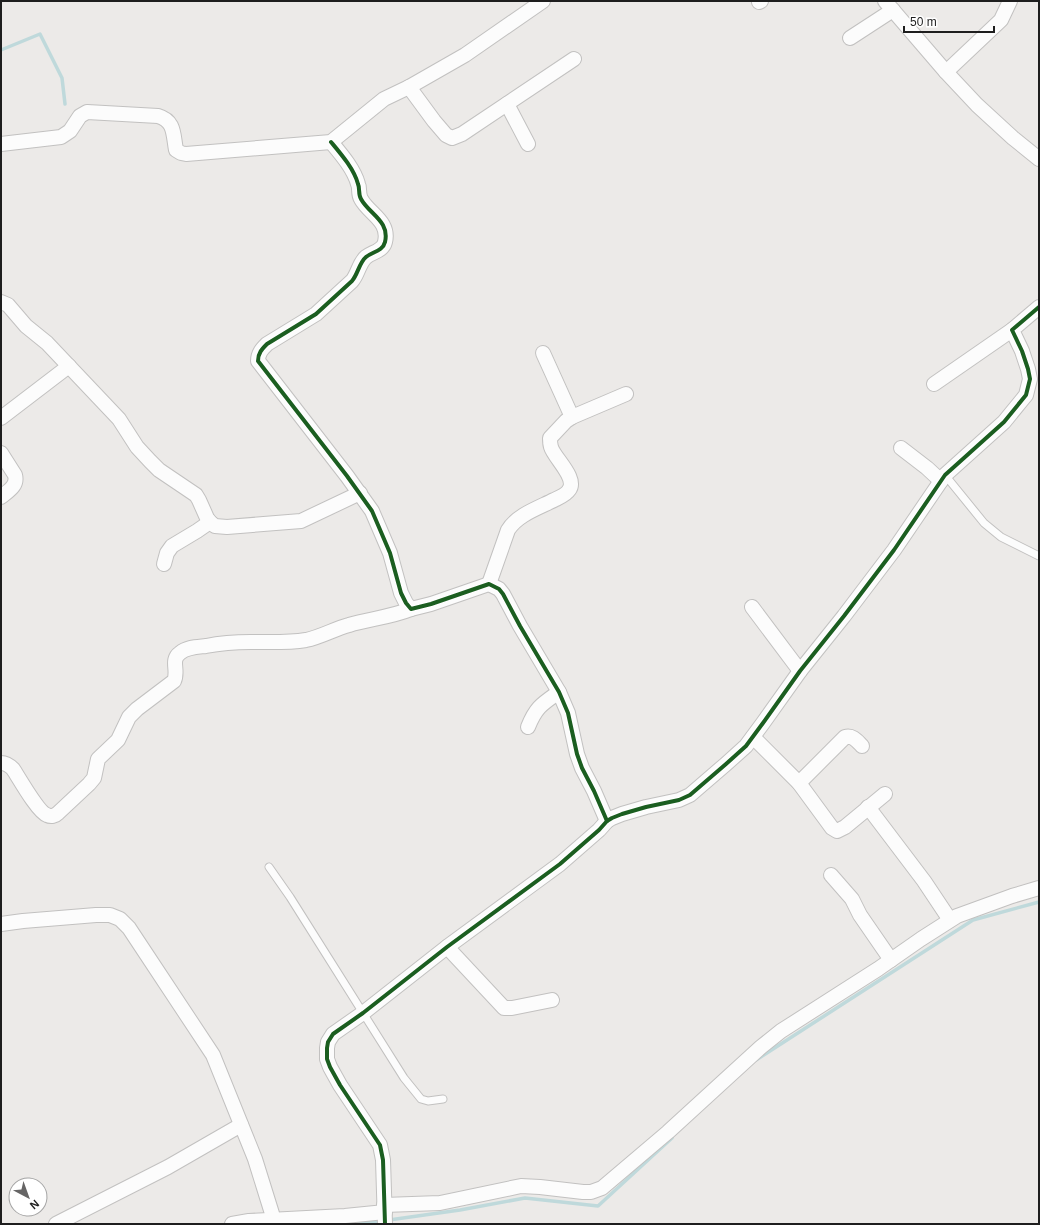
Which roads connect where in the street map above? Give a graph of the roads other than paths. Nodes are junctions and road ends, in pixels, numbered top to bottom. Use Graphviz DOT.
graph roads {
  1 [pos="543,1"];
  2 [pos="1010,1"];
  3 [pos="889,6"];
  4 [pos="850,38"];
  5 [pos="574,59"];
  6 [pos="946,72"];
  7 [pos="409,87"];
  8 [pos="507,104"];
  9 [pos="331,142"];
  10 [pos="1,144"];
  11 [pos="528,144"];
  12 [pos="1039,159"];
  13 [pos="1,302"];
  14 [pos="1039,308"];
  15 [pos="1012,330"];
  16 [pos="543,354"];
  17 [pos="69,366"];
  18 [pos="934,384"];
  19 [pos="626,394"];
  20 [pos="1,418"];
  21 [pos="572,418"];
  22 [pos="900,448"];
  23 [pos="1,453"];
  24 [pos="943,478"];
  25 [pos="360,493"];
  26 [pos="1,497"];
  27 [pos="210,522"];
  28 [pos="1039,556"];
  29 [pos="164,564"];
  30 [pos="489,584"];
  31 [pos="752,607"];
  32 [pos="411,609"];
  33 [pos="800,671"];
  34 [pos="559,692"];
  35 [pos="528,727"];
  36 [pos="753,737"];
  37 [pos="862,746"];
  38 [pos="1,763"];
  39 [pos="798,783"];
  40 [pos="885,794"];
  41 [pos="868,807"];
  42 [pos="607,821"];
  43 [pos="269,867"];
  44 [pos="831,875"];
  45 [pos="1039,888"];
  46 [pos="950,920"];
  47 [pos="1,924"];
  48 [pos="447,947"];
  49 [pos="891,960"];
  50 [pos="552,1000"];
  51 [pos="363,1013"];
  52 [pos="443,1099"];
  53 [pos="241,1126"];
  54 [pos="385,1214"];
  55 [pos="274,1220"];
  56 [pos="56,1224"];
  57 [pos="232,1224"];
  1 -- 7 [label="street"];
  2 -- 6 [label="street"];
  3 -- 4 [label="street"];
  3 -- 6 [label="street"];
  5 -- 8 [label="street"];
  6 -- 12 [label="street"];
  7 -- 8 [label="street"];
  7 -- 9 [label="street"];
  8 -- 11 [label="street"];
  9 -- 10 [label="street"];
  9 -- 25 [label="street"];
  13 -- 17 [label="street"];
  14 -- 15 [label="street"];
  15 -- 18 [label="street"];
  15 -- 24 [label="street"];
  16 -- 21 [label="street"];
  17 -- 20 [label="street"];
  17 -- 27 [label="street"];
  19 -- 21 [label="street"];
  21 -- 30 [label="street"];
  22 -- 24 [label="street"];
  23 -- 26 [label="street"];
  24 -- 28 [label="lane"];
  24 -- 33 [label="street"];
  25 -- 27 [label="street"];
  25 -- 32 [label="street"];
  27 -- 29 [label="street"];
  30 -- 32 [label="street"];
  30 -- 34 [label="street"];
  31 -- 33 [label="street"];
  32 -- 38 [label="street"];
  33 -- 36 [label="street"];
  34 -- 35 [label="street"];
  34 -- 42 [label="street"];
  36 -- 39 [label="street"];
  36 -- 42 [label="street"];
  37 -- 39 [label="street"];
  39 -- 41 [label="street"];
  40 -- 41 [label="street"];
  41 -- 46 [label="street"];
  42 -- 48 [label="street"];
  43 -- 51 [label="lane"];
  44 -- 49 [label="street"];
  45 -- 46 [label="street"];
  46 -- 49 [label="street"];
  47 -- 53 [label="street"];
  48 -- 50 [label="street"];
  48 -- 51 [label="street"];
  49 -- 54 [label="street"];
  51 -- 52 [label="lane"];
  51 -- 54 [label="street"];
  53 -- 55 [label="street"];
  53 -- 56 [label="street"];
  54 -- 55 [label="street"];
  55 -- 57 [label="street"];
}
